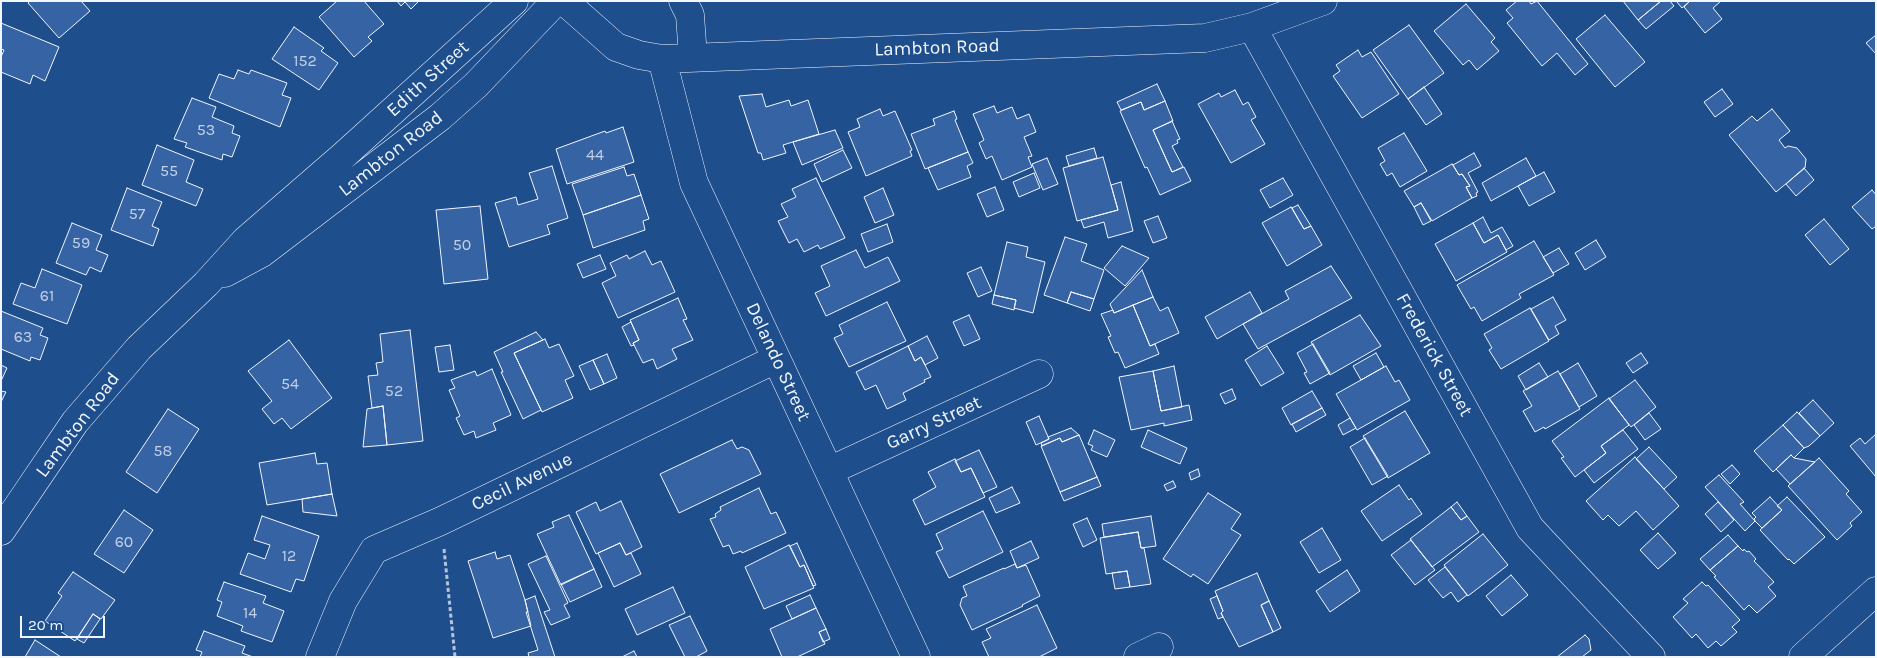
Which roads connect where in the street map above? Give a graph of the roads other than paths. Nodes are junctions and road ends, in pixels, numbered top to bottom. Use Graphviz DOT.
graph roads {
  1 [pos="514,1"];
  2 [pos="556,1"];
  3 [pos="564,1"];
  4 [pos="683,1"];
  5 [pos="1323,1"];
  6 [pos="1252,27"];
  7 [pos="693,57"];
  8 [pos="662,59"];
  9 [pos="342,156"];
  10 [pos="206,284"];
  11 [pos="776,359"];
  12 [pos="1039,374"];
  13 [pos="829,472"];
  14 [pos="1,531"];
  15 [pos="1876,591"];
  16 [pos="320,657"];
  17 [pos="916,657"];
  18 [pos="1651,657"];
  19 [pos="1803,657"];
  1 -- 9 [label="street, Edith Street"];
  2 -- 10 [label="street, Lambton Road"];
  3 -- 8 [label="street, Lambton Road"];
  4 -- 7 [label="street"];
  5 -- 6 [label="street, Lambton Road"];
  6 -- 7 [label="street, Lambton Road"];
  6 -- 18 [label="street, Frederick Street"];
  7 -- 8 [label="street, Lambton Road"];
  8 -- 11 [label="street, Delando Street"];
  9 -- 10 [label="street, Lambton Road"];
  10 -- 14 [label="street, Lambton Road"];
  11 -- 13 [label="street, Delando Street"];
  11 -- 16 [label="street, Cecil Avenue"];
  12 -- 13 [label="street, Garry Street"];
  13 -- 17 [label="street, Delando Street"];
  15 -- 19 [label="street"];
}
